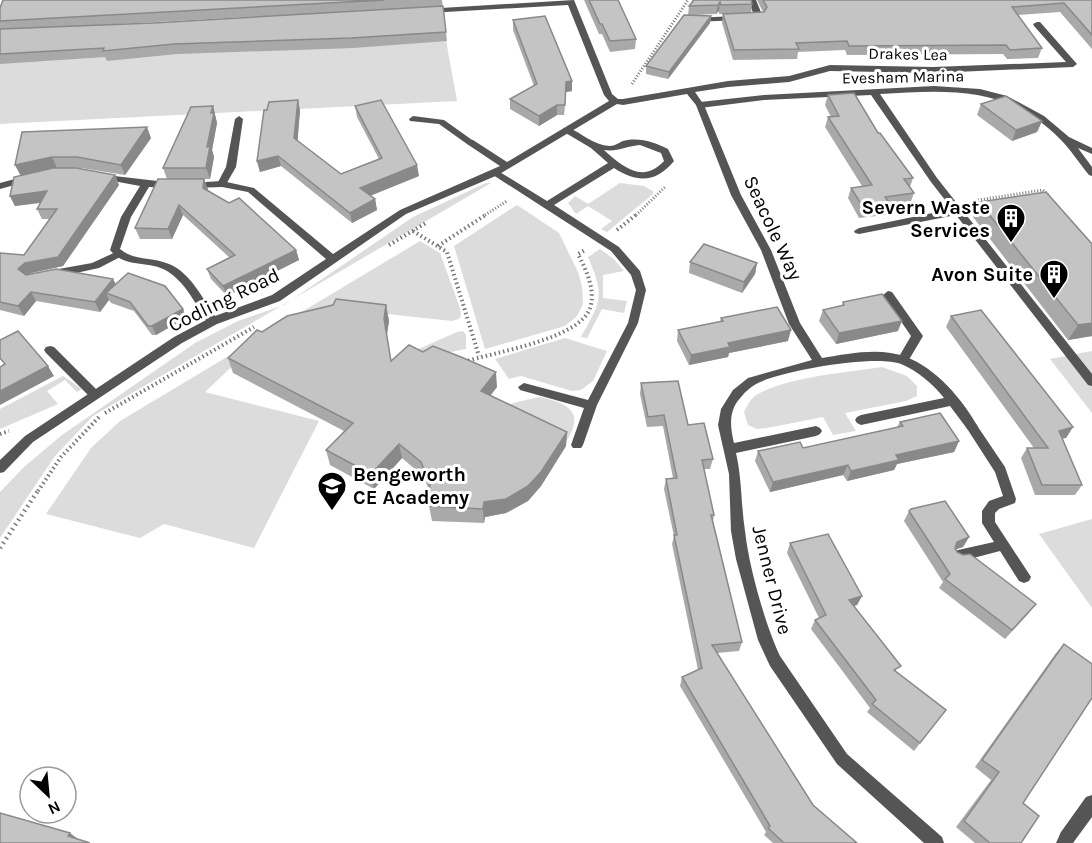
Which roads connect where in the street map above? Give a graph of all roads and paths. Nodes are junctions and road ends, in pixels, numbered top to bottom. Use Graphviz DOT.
graph roads {
  1 [pos="688,0"];
  2 [pos="752,0"];
  3 [pos="570,1"];
  4 [pos="417,12"];
  5 [pos="686,20"];
  6 [pos="1037,24"];
  7 [pos="690,92"];
  8 [pos="874,92"];
  9 [pos="619,102"];
  10 [pos="700,105"];
  11 [pos="239,119"];
  12 [pos="413,119"];
  13 [pos="567,130"];
  14 [pos="1066,139"];
  15 [pos="594,146"];
  16 [pos="1092,151"];
  17 [pos="613,164"];
  18 [pos="507,166"];
  19 [pos="495,173"];
  20 [pos="1092,173"];
  21 [pos="91,174"];
  22 [pos="39,176"];
  23 [pos="146,184"];
  24 [pos="222,184"];
  25 [pos="0,186"];
  26 [pos="524,190"];
  27 [pos="1051,199"];
  28 [pos="968,201"];
  29 [pos="547,205"];
  30 [pos="958,211"];
  31 [pos="430,220"];
  32 [pos="413,231"];
  33 [pos="859,231"];
  34 [pos="438,246"];
  35 [pos="384,249"];
  36 [pos="118,254"];
  37 [pos="333,259"];
  38 [pos="42,277"];
  39 [pos="888,295"];
  40 [pos="213,321"];
  41 [pos="255,326"];
  42 [pos="50,350"];
  43 [pos="479,356"];
  44 [pos="903,360"];
  45 [pos="819,363"];
  46 [pos="1092,382"];
  47 [pos="525,387"];
  48 [pos="95,395"];
  49 [pos="953,401"];
  50 [pos="591,405"];
  51 [pos="861,420"];
  52 [pos="816,431"];
  53 [pos="577,445"];
  54 [pos="731,448"];
  55 [pos="0,468"];
  56 [pos="1003,545"];
  57 [pos="0,548"];
  58 [pos="958,556"];
  59 [pos="1024,577"];
  60 [pos="1092,803"];
  61 [pos="1066,840"];
  62 [pos="936,843"];
  1 -- 9 [label="path"];
  2 -- 5 [label="street"];
  3 -- 4 [label="street"];
  3 -- 9 [label="street"];
  6 -- 7 [label="street, Drakes Lea"];
  7 -- 9 [label="street"];
  7 -- 10 [label="street"];
  8 -- 10 [label="street, Evesham Marina"];
  8 -- 14 [label="street, Evesham Marina"];
  8 -- 30 [label="street"];
  9 -- 13 [label="street, Codling Road"];
  10 -- 45 [label="street, Seacole Way"];
  11 -- 24 [label="street"];
  12 -- 18 [label="street"];
  13 -- 15 [label="street"];
  13 -- 18 [label="street, Codling Road"];
  14 -- 16 [label="street"];
  14 -- 20 [label="street, Evesham Marina"];
  15 -- 17 [label="street"];
  15 -- 17 [label="street"];
  17 -- 29 [label="street"];
  18 -- 19 [label="street, Codling Road"];
  19 -- 26 [label="street"];
  19 -- 37 [label="street, Codling Road"];
  21 -- 23 [label="street"];
  22 -- 25 [label="street"];
  23 -- 24 [label="street"];
  23 -- 36 [label="street"];
  24 -- 37 [label="street"];
  26 -- 29 [label="street"];
  26 -- 34 [label="path"];
  27 -- 28 [label="path"];
  29 -- 50 [label="street"];
  30 -- 33 [label="street"];
  30 -- 46 [label="street"];
  31 -- 32 [label="path"];
  32 -- 34 [label="path"];
  32 -- 35 [label="path"];
  34 -- 43 [label="path"];
  36 -- 38 [label="street"];
  36 -- 40 [label="street"];
  37 -- 40 [label="street, Codling Road"];
  39 -- 44 [label="street"];
  40 -- 48 [label="street, Codling Road"];
  41 -- 57 [label="path"];
  42 -- 48 [label="street"];
  44 -- 45 [label="street, Jenner Drive"];
  44 -- 49 [label="street"];
  45 -- 54 [label="street, Jenner Drive"];
  47 -- 50 [label="street"];
  48 -- 55 [label="street, Codling Road"];
  49 -- 51 [label="street"];
  49 -- 56 [label="street"];
  50 -- 53 [label="street"];
  52 -- 54 [label="street"];
  54 -- 62 [label="street, Jenner Drive"];
  56 -- 58 [label="street"];
  56 -- 59 [label="street"];
  60 -- 61 [label="street"];
}
